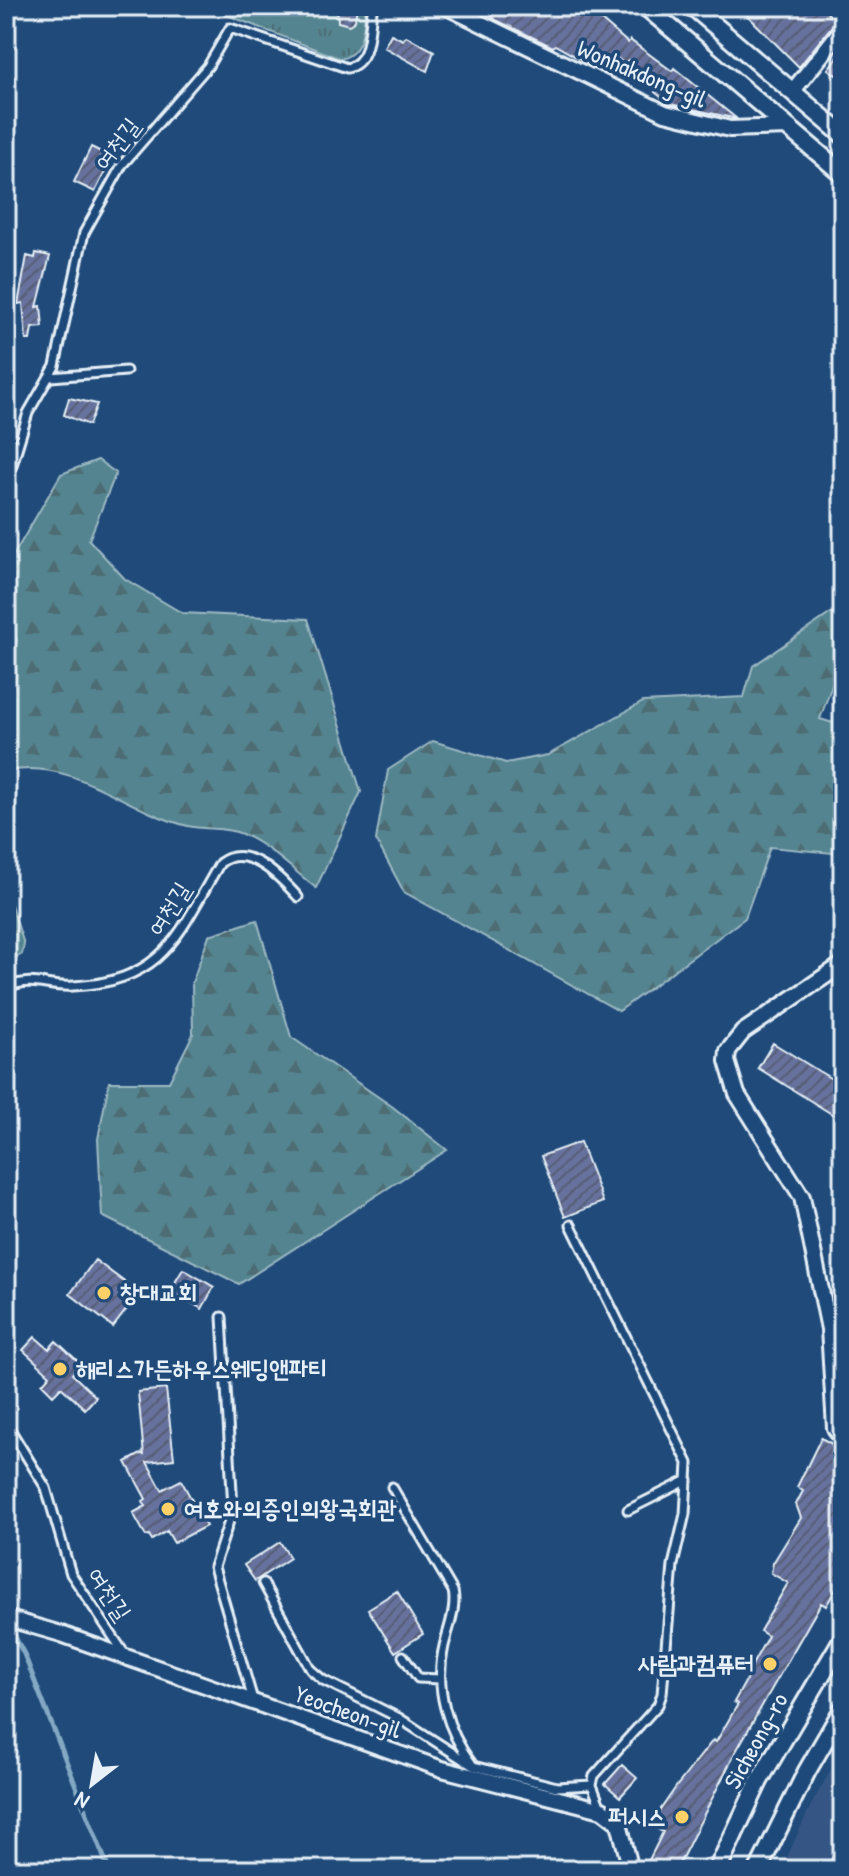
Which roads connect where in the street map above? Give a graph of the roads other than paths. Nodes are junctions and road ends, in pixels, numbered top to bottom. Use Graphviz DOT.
graph roads {
  1 [pos="373,6"];
  2 [pos="445,6"];
  3 [pos="645,6"];
  4 [pos="692,6"];
  5 [pos="843,28"];
  6 [pos="792,92"];
  7 [pos="787,127"];
  8 [pos="843,135"];
  9 [pos="843,174"];
  10 [pos="126,371"];
  11 [pos="51,377"];
  12 [pos="6,485"];
  13 [pos="298,897"];
  14 [pos="843,964"];
  15 [pos="6,968"];
  16 [pos="9,986"];
  17 [pos="571,1225"];
  18 [pos="222,1317"];
  19 [pos="6,1423"];
  20 [pos="843,1440"];
  21 [pos="688,1480"];
  22 [pos="392,1487"];
  23 [pos="628,1510"];
  24 [pos="263,1583"];
  25 [pos="11,1620"];
  26 [pos="843,1638"];
  27 [pos="126,1656"];
  28 [pos="403,1656"];
  29 [pos="440,1679"];
  30 [pos="254,1702"];
  31 [pos="843,1709"];
  32 [pos="473,1766"];
  33 [pos="592,1785"];
  34 [pos="602,1810"];
  35 [pos="631,1870"];
  36 [pos="717,1870"];
  37 [pos="758,1870"];
  1 -- 11 [label="lane, 여천길"];
  2 -- 7 [label="street, Wonhakdong-gil"];
  3 -- 7 [label="street"];
  4 -- 6 [label="street"];
  5 -- 6 [label="street"];
  6 -- 8 [label="street"];
  7 -- 9 [label="street"];
  10 -- 11 [label="lane"];
  11 -- 12 [label="lane, 여천길"];
  13 -- 16 [label="lane, 여천길"];
  14 -- 20 [label="street"];
  15 -- 16 [label="lane"];
  17 -- 21 [label="lane"];
  18 -- 30 [label="lane"];
  19 -- 27 [label="lane, 여천길"];
  21 -- 23 [label="lane"];
  21 -- 33 [label="lane"];
  22 -- 29 [label="lane"];
  24 -- 32 [label="lane"];
  25 -- 27 [label="street, Yeocheon-gil"];
  26 -- 36 [label="street, Sicheong-ro"];
  27 -- 30 [label="street, Yeocheon-gil"];
  28 -- 29 [label="lane"];
  29 -- 32 [label="lane"];
  30 -- 34 [label="street, Yeocheon-gil"];
  31 -- 37 [label="street"];
  32 -- 33 [label="lane"];
  33 -- 34 [label="lane"];
  34 -- 35 [label="street"];
}
